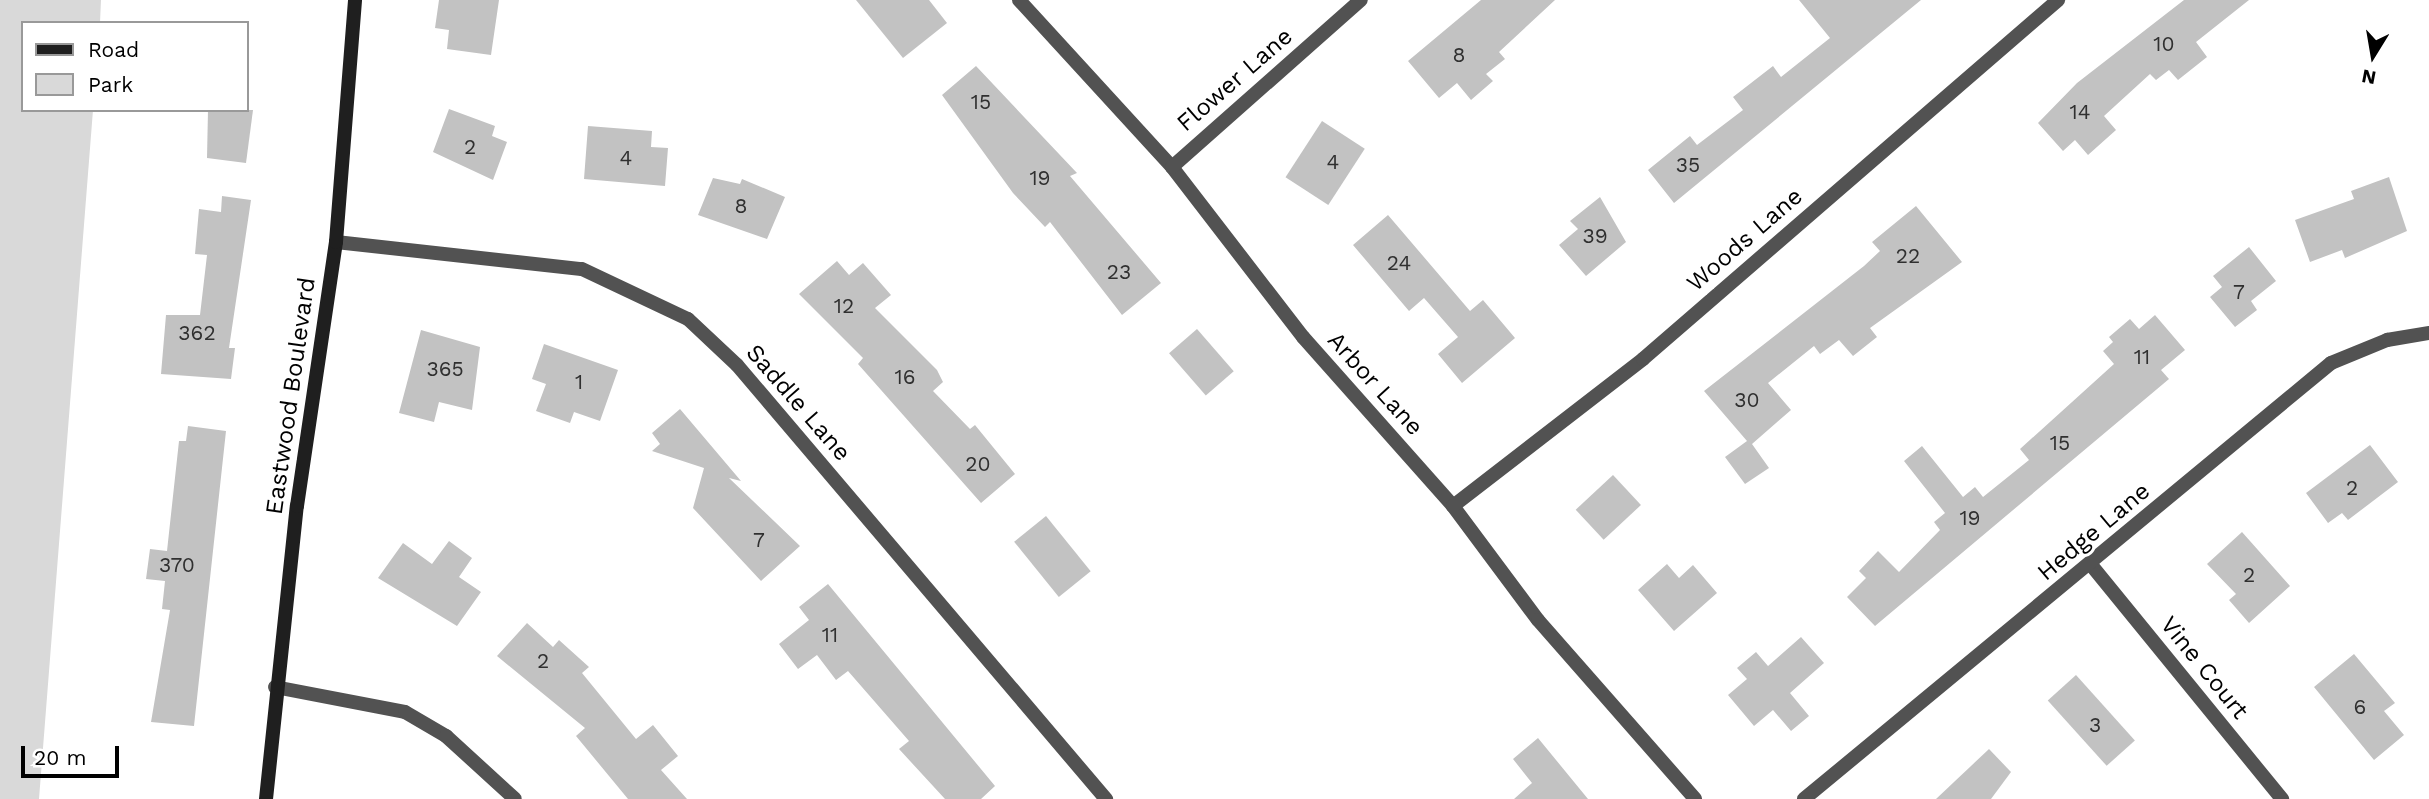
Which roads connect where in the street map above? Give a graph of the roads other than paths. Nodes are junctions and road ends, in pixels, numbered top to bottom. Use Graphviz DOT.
graph roads {
  1 [pos="355,0"];
  2 [pos="1019,0"];
  3 [pos="1361,0"];
  4 [pos="2058,0"];
  5 [pos="1172,167"];
  6 [pos="336,242"];
  7 [pos="2429,333"];
  8 [pos="1453,506"];
  9 [pos="2092,566"];
  10 [pos="275,687"];
  11 [pos="266,799"];
  12 [pos="515,799"];
  13 [pos="1106,799"];
  14 [pos="1695,799"];
  15 [pos="1804,799"];
  16 [pos="2282,799"];
  1 -- 6 [label="street, Eastwood Boulevard"];
  2 -- 5 [label="street, Arbor Lane"];
  3 -- 5 [label="street, Flower Lane"];
  4 -- 8 [label="street, Woods Lane"];
  5 -- 8 [label="street, Arbor Lane"];
  6 -- 10 [label="street, Eastwood Boulevard"];
  6 -- 13 [label="street, Saddle Lane"];
  7 -- 9 [label="street, Hedge Lane"];
  8 -- 14 [label="street, Arbor Lane"];
  9 -- 15 [label="street, Hedge Lane"];
  9 -- 16 [label="street, Vine Court"];
  10 -- 11 [label="street, Eastwood Boulevard"];
  10 -- 12 [label="street"];
}
